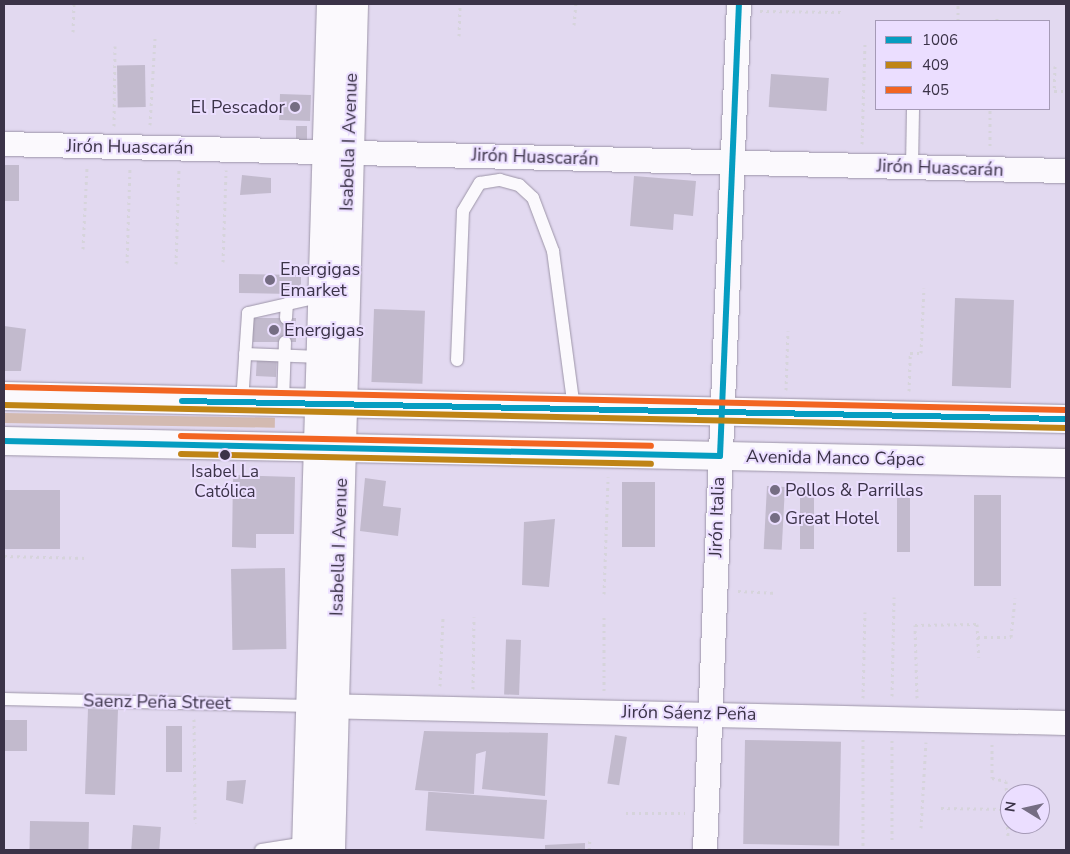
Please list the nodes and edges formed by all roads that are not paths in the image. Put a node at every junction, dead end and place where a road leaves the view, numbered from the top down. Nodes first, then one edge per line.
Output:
1 (330, 4) edge
2 (354, 4) edge
3 (738, 7) edge
4 (913, 110) edge
5 (4, 144) edge
6 (337, 152) junction
7 (732, 162) junction
8 (912, 167) junction
9 (1066, 171) edge
10 (322, 296) junction
11 (287, 304) junction
12 (286, 318) dead end
13 (285, 348) junction
14 (245, 354) junction
15 (320, 358) junction
16 (457, 360) dead end
17 (4, 396) edge
18 (242, 402) junction
19 (283, 402) junction
20 (331, 404) junction
21 (574, 408) junction
22 (721, 412) junction
23 (1066, 419) edge
24 (4, 441) edge
25 (331, 449) junction
26 (720, 456) junction
27 (1066, 463) edge
28 (4, 699) edge
29 (322, 706) junction
30 (709, 714) junction
31 (1066, 723) edge
32 (301, 848) edge
33 (261, 850) edge
34 (705, 850) edge

1 - 6 main road, Isabella I Avenue
2 - 6 main road, Isabella I Avenue
3 - 7 street, Jirón Italia
4 - 8 lane
5 - 6 street, Jirón Huascarán
6 - 7 street, Jirón Huascarán
6 - 10 main road, Isabella I Avenue
6 - 20 main road, Isabella I Avenue
7 - 8 street, Jirón Huascarán
7 - 22 street, Jirón Italia
8 - 9 street, Jirón Huascarán
10 - 11 lane
10 - 15 main road, Isabella I Avenue
11 - 12 lane
11 - 14 lane
13 - 14 lane
13 - 15 lane
13 - 19 lane
14 - 18 lane
15 - 20 main road, Isabella I Avenue
16 - 21 lane
17 - 18 main road
18 - 19 main road
19 - 20 main road
20 - 21 main road
20 - 25 main road, Isabella I Avenue
21 - 22 main road
22 - 23 main road
22 - 26 street, Jirón Italia
24 - 25 main road, Avenida Manco Cápac
25 - 26 main road, Avenida Manco Cápac
25 - 29 main road, Isabella I Avenue
26 - 27 main road, Avenida Manco Cápac
26 - 30 street, Jirón Italia
28 - 29 lane, Saenz Peña Street
29 - 30 street, Jirón Sáenz Peña
29 - 32 main road, Isabella I Avenue
30 - 31 street, Jirón Sáenz Peña
30 - 34 street, Jirón Italia
32 - 33 lane

